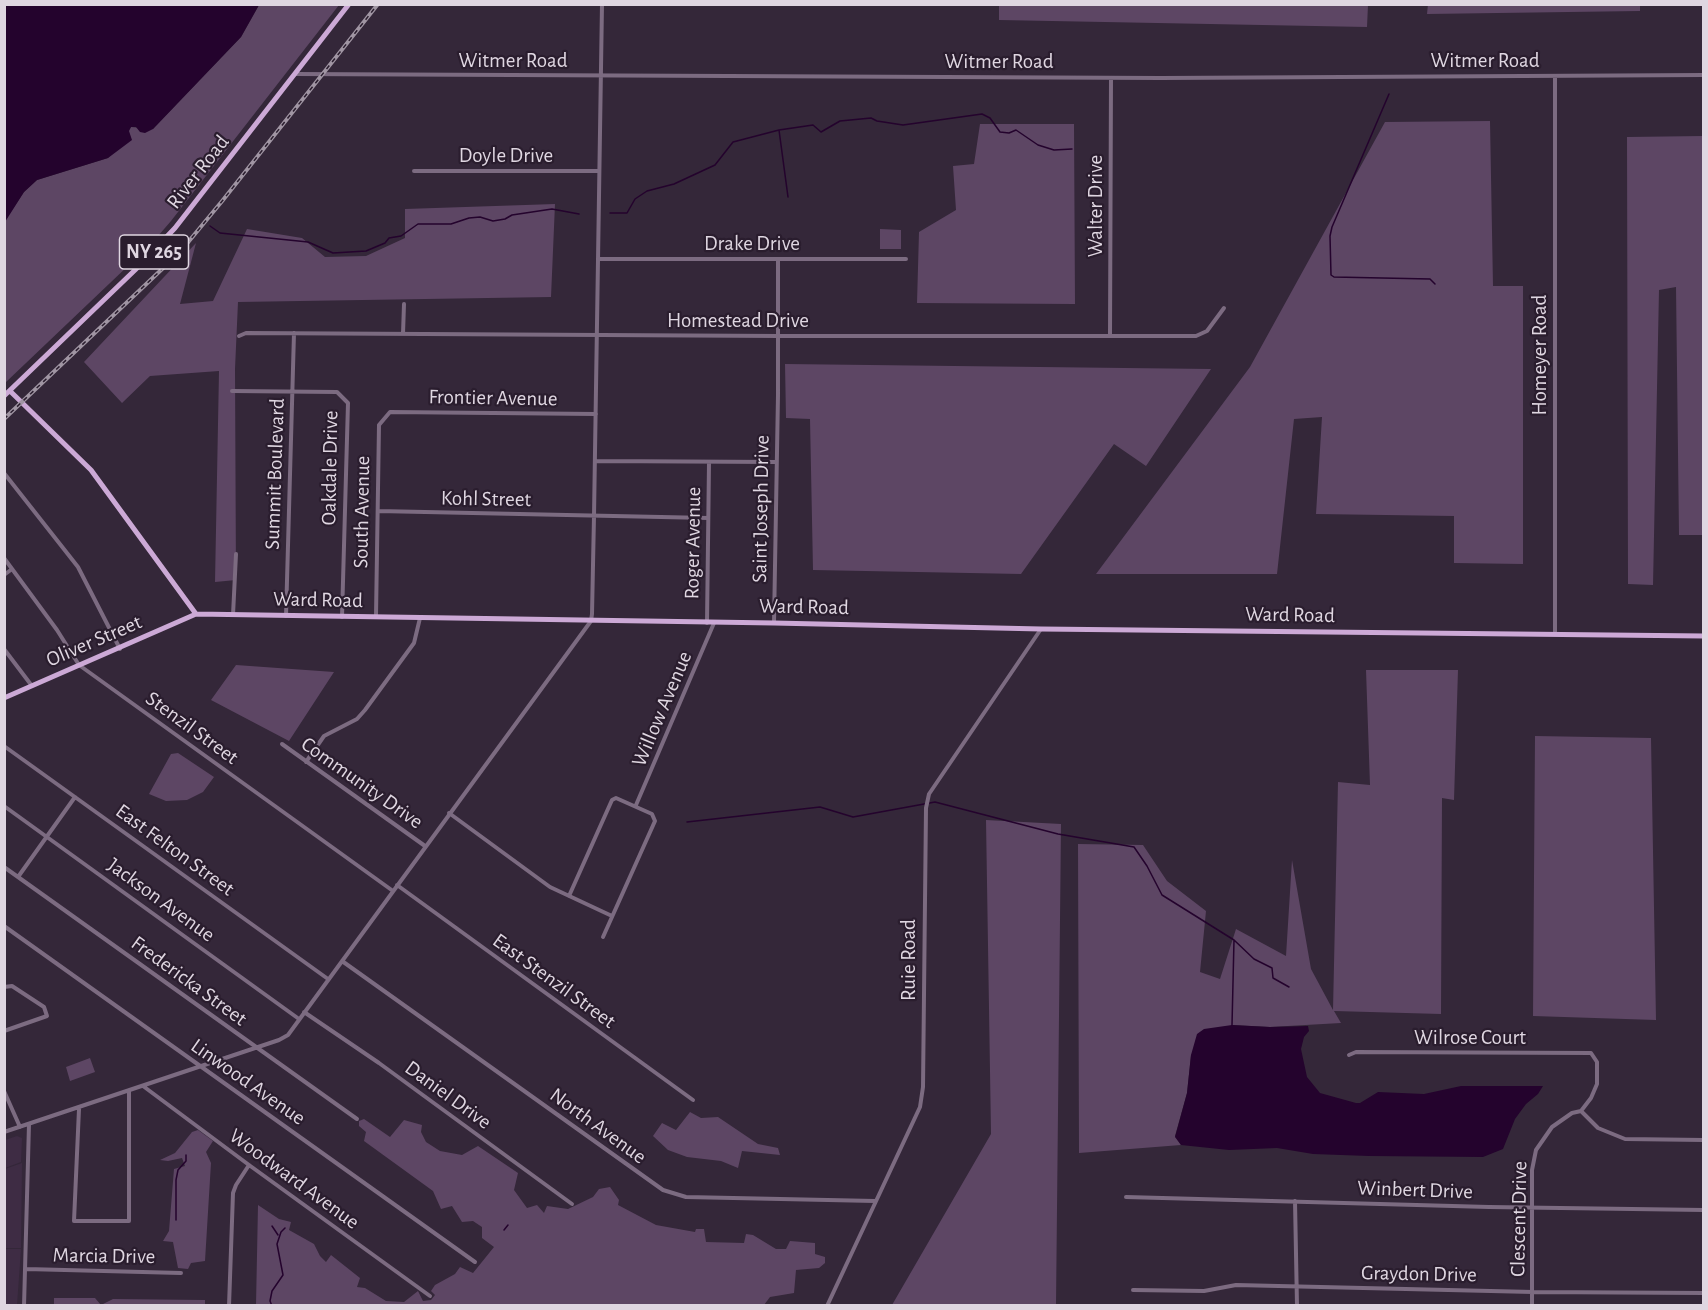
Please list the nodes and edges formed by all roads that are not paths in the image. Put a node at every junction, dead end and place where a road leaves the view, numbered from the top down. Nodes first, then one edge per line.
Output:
1 (349, 4) edge
2 (602, 4) edge
3 (295, 74) junction
4 (1704, 75) edge
5 (1555, 76) junction
6 (600, 77) junction
7 (1111, 78) junction
8 (414, 171) dead end
9 (599, 171) junction
10 (598, 259) junction
11 (778, 259) junction
12 (906, 259) dead end
13 (404, 304) dead end
14 (1224, 308) dead end
15 (294, 333) junction
16 (403, 334) junction
17 (597, 335) junction
18 (1110, 335) junction
19 (239, 336) dead end
20 (779, 336) junction
21 (10, 391) junction
22 (232, 391) dead end
23 (293, 391) junction
24 (4, 396) edge
25 (390, 412) joint
26 (596, 414) junction
27 (595, 461) junction
28 (776, 462) junction
29 (709, 463) junction
30 (4, 473) edge
31 (378, 512) junction
32 (594, 516) junction
33 (708, 518) junction
34 (236, 554) dead end
35 (4, 558) edge
36 (12, 569) junction
37 (4, 575) edge
38 (196, 614) junction
39 (233, 615) junction
40 (286, 616) junction
41 (342, 617) junction
42 (376, 617) junction
43 (420, 618) junction
44 (591, 621) junction
45 (707, 623) junction
46 (714, 623) junction
47 (774, 623) junction
48 (1041, 629) junction
49 (1555, 634) junction
50 (1704, 636) edge
51 (4, 649) edge
52 (120, 649) junction
53 (79, 665) junction
54 (32, 686) junction
55 (4, 698) edge
56 (282, 744) dead end
57 (4, 746) edge
58 (306, 762) junction
59 (75, 797) junction
60 (636, 805) junction
61 (4, 806) edge
62 (449, 813) junction
63 (46, 836) junction
64 (425, 846) junction
65 (4, 867) edge
66 (18, 877) junction
67 (397, 885) junction
68 (393, 891) junction
69 (569, 896) junction
70 (612, 916) junction
71 (4, 926) edge
72 (603, 937) dead end
73 (342, 961) junction
74 (328, 979) junction
75 (4, 987) edge
76 (304, 1012) junction
77 (299, 1019) junction
78 (4, 1031) edge
79 (255, 1047) junction
80 (1349, 1055) dead end
81 (200, 1066) junction
82 (142, 1085) junction
83 (129, 1090) junction
84 (4, 1091) edge
85 (693, 1100) dead end
86 (79, 1109) junction
87 (1581, 1111) junction
88 (357, 1119) dead end
89 (29, 1124) junction
90 (20, 1127) junction
91 (4, 1132) edge
92 (1704, 1140) edge
93 (249, 1165) junction
94 (1126, 1197) dead end
95 (1296, 1201) junction
96 (876, 1202) junction
97 (572, 1204) dead end
98 (1534, 1207) junction
99 (1704, 1210) edge
100 (475, 1262) dead end
101 (26, 1269) junction
102 (181, 1273) dead end
103 (1297, 1287) junction
104 (1133, 1290) dead end
105 (1533, 1292) junction
106 (1704, 1293) edge
107 (430, 1296) dead end
108 (24, 1305) edge
109 (230, 1305) edge
110 (827, 1305) edge
111 (1297, 1305) edge
112 (1532, 1305) edge

1 - 3 main road, River Road / NY 265
2 - 6 street
3 - 6 street, Witmer Road
3 - 21 main road, River Road / NY 265
4 - 5 street, Witmer Road
5 - 7 street, Witmer Road
5 - 49 street, Homeyer Road
6 - 7 street, Witmer Road
6 - 9 street
7 - 18 street, Walter Drive
8 - 9 street, Doyle Drive
9 - 10 street
10 - 11 street, Drake Drive
10 - 17 street
11 - 12 street, Drake Drive
11 - 20 street, Saint Joseph Drive
13 - 16 street
14 - 18 street, Homestead Drive
15 - 16 street, Homestead Drive
15 - 19 street, Homestead Drive
15 - 23 street, Summit Boulevard
16 - 17 street, Homestead Drive
17 - 20 street, Homestead Drive
17 - 26 street
18 - 20 street, Homestead Drive
20 - 28 street, Saint Joseph Drive
21 - 24 main road, River Road / NY 265
21 - 38 main road
22 - 23 street, Oakdale Drive
23 - 40 street, Summit Boulevard
23 - 41 street, Oakdale Drive
25 - 26 street, Frontier Avenue
25 - 31 street, South Avenue
26 - 27 street
27 - 29 street
27 - 32 street
28 - 29 street
28 - 47 street, Saint Joseph Drive
29 - 33 street, Roger Avenue
30 - 52 street
31 - 32 street, Kohl Street
31 - 42 street, South Avenue
32 - 33 street, Kohl Street
32 - 44 street
33 - 45 street, Roger Avenue
34 - 39 street
35 - 36 street, Stenzil Street
36 - 37 street
36 - 53 street, Stenzil Street
38 - 39 main road, Ward Road
38 - 52 main road, Oliver Street
39 - 40 main road, Ward Road
40 - 41 main road, Ward Road
41 - 42 main road, Ward Road
42 - 43 main road, Ward Road
43 - 44 main road, Ward Road
43 - 58 street
44 - 45 main road, Ward Road
44 - 62 street
45 - 46 main road, Ward Road
46 - 47 main road, Ward Road
46 - 60 street, Willow Avenue
47 - 48 main road, Ward Road
48 - 49 main road, Ward Road
48 - 96 street, Ruie Road
49 - 50 main road, Ward Road
51 - 54 street
52 - 53 main road, Oliver Street
53 - 54 main road, Oliver Street
53 - 68 street, Stenzil Street
54 - 55 main road, Oliver Street
56 - 58 street, Community Drive
57 - 59 street, East Felton Street
58 - 64 street, Community Drive
59 - 63 street
59 - 74 street, East Felton Street
60 - 69 street
60 - 70 street
61 - 63 street, Jackson Avenue
62 - 64 street
62 - 69 street
63 - 66 street
63 - 77 street, Jackson Avenue
64 - 67 street
65 - 66 street, Fredericka Street
66 - 79 street, Fredericka Street
67 - 68 street
67 - 85 street, East Stenzil Street
68 - 73 street
69 - 70 street
70 - 72 street
71 - 81 street, Linwood Avenue
73 - 74 street
73 - 96 street, North Avenue
74 - 76 street
75 - 78 street
76 - 77 street
76 - 97 street, Daniel Drive
77 - 79 street
79 - 81 street
79 - 88 street, Fredericka Street
80 - 87 street, Wilrose Court
81 - 82 street
81 - 100 street, Linwood Avenue
82 - 83 street
82 - 93 street, Woodward Avenue
83 - 86 street
83 - 86 street
84 - 90 street
86 - 89 street
87 - 92 street
87 - 98 street, Clescent Drive
89 - 90 street
89 - 101 street
90 - 91 street
93 - 107 street, Woodward Avenue
93 - 109 street
94 - 95 street, Winbert Drive
95 - 98 street, Winbert Drive
95 - 103 street
96 - 110 street, Ruie Road
98 - 99 street, Winbert Drive
98 - 105 street, Clescent Drive
101 - 102 street, Marcia Drive
101 - 108 street
103 - 104 street, Graydon Drive
103 - 105 street, Graydon Drive
103 - 111 street
105 - 106 street, Graydon Drive
105 - 112 street, Clescent Drive

